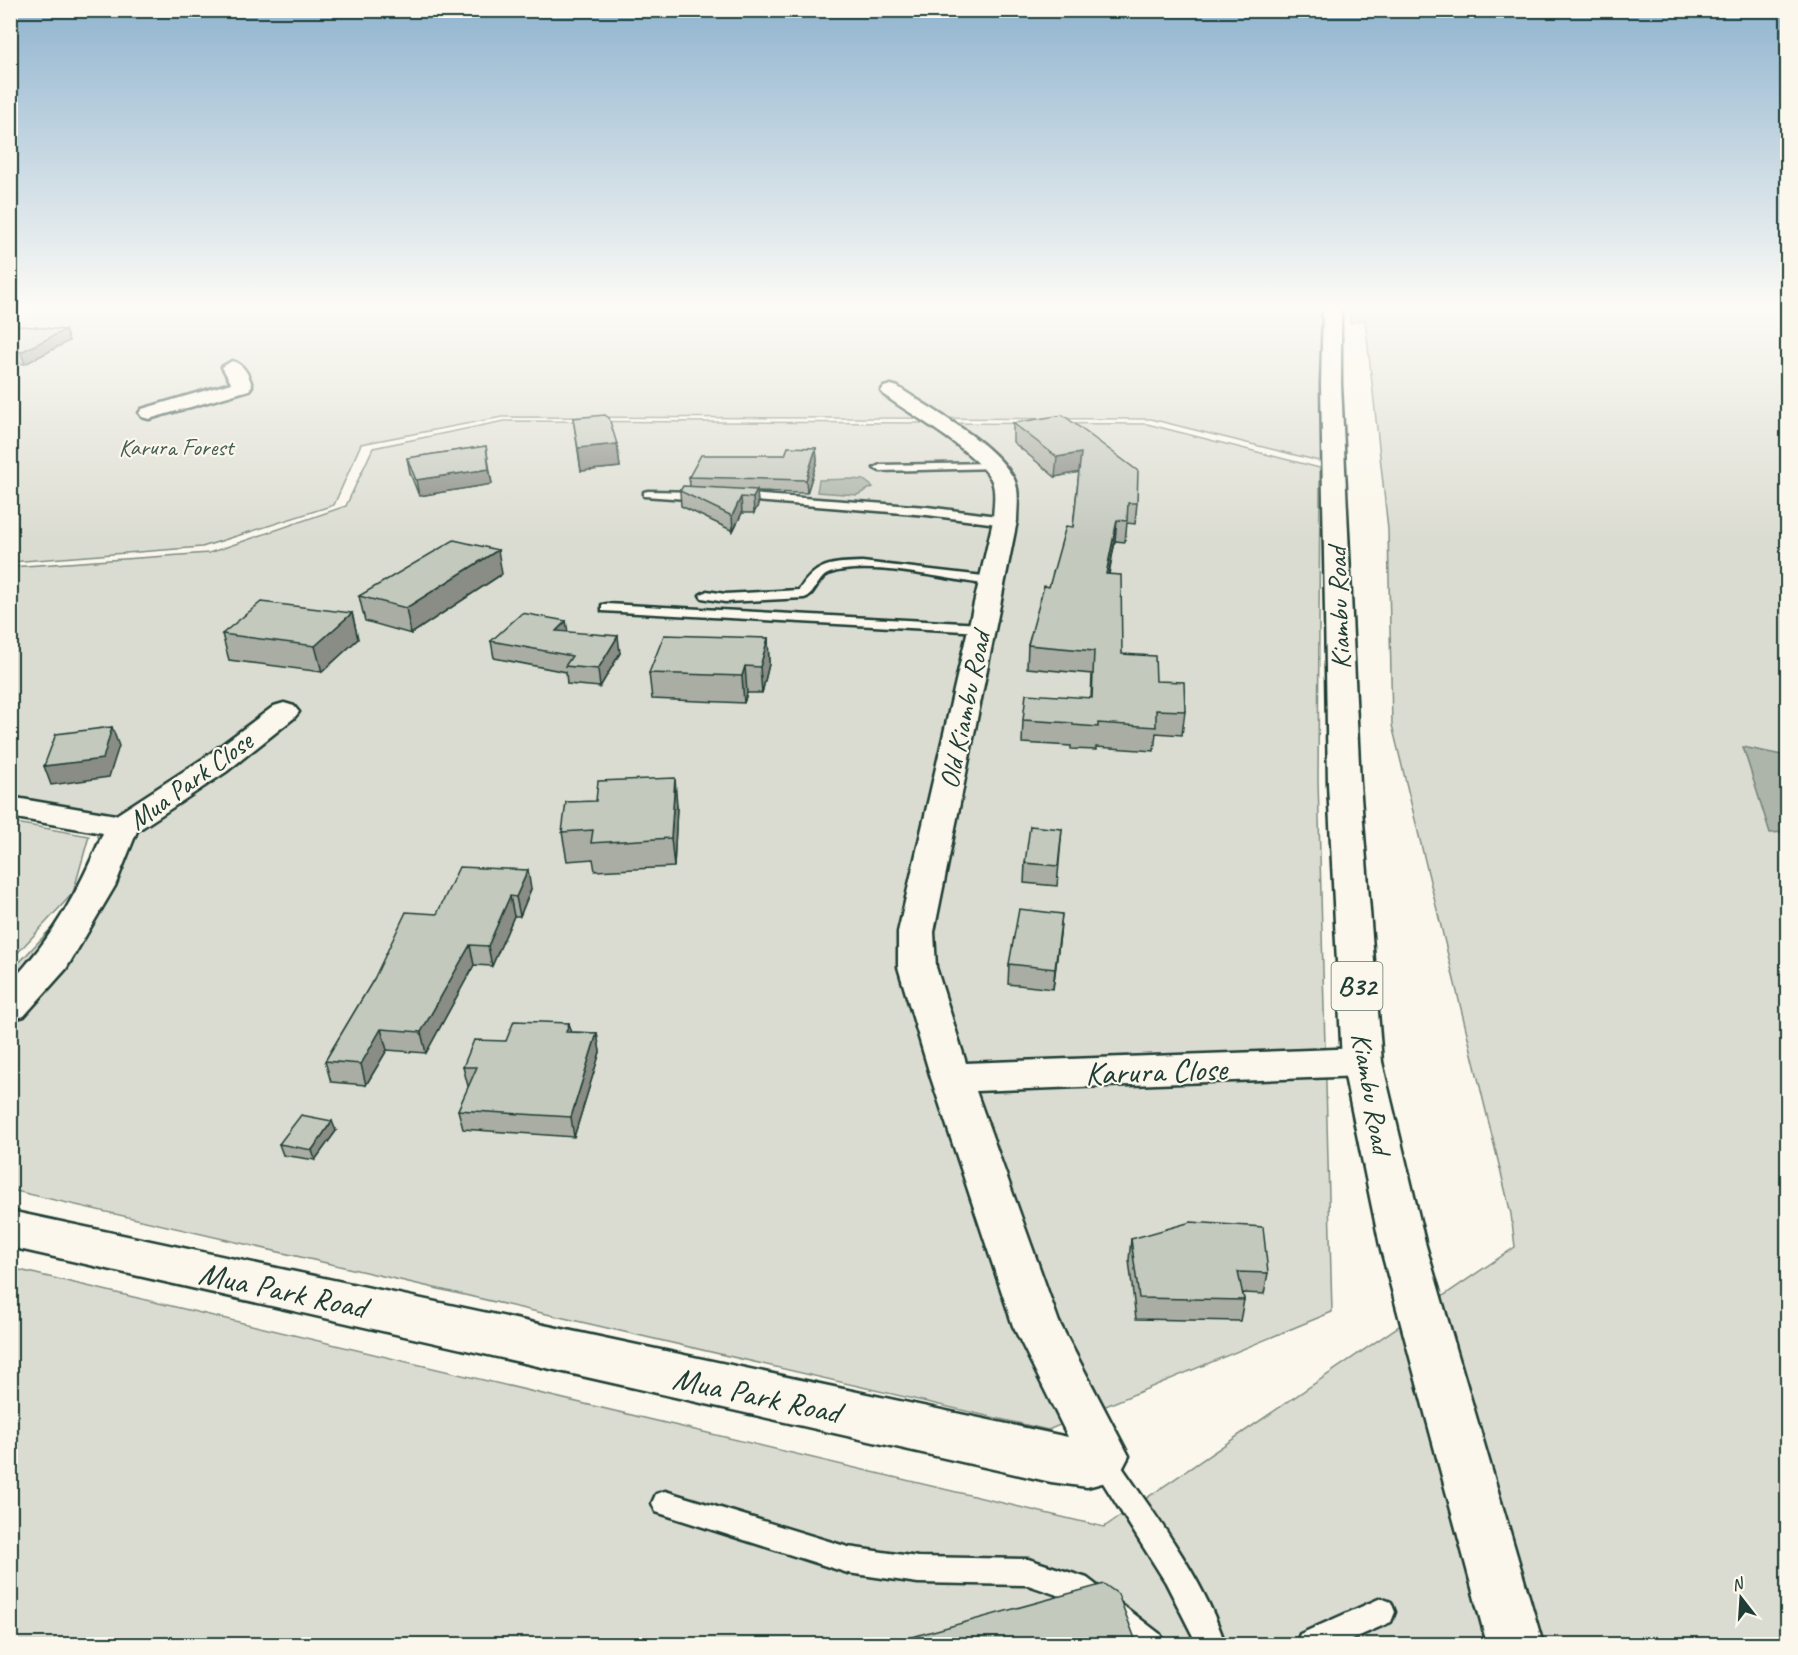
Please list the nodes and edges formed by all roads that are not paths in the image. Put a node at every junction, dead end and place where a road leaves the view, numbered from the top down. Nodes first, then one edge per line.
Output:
1 (242, 385) edge
2 (1331, 385) edge
3 (891, 391) dead end
4 (148, 413) dead end
5 (993, 466) junction
6 (880, 468) dead end
7 (648, 494) dead end
8 (1005, 521) junction
9 (992, 580) junction
10 (707, 594) dead end
11 (607, 608) dead end
12 (982, 628) junction
13 (285, 712) dead end
14 (10, 807) edge
15 (122, 826) junction
16 (10, 1007) edge
17 (1362, 1062) junction
18 (951, 1078) junction
19 (10, 1229) edge
20 (1102, 1458) junction
21 (665, 1503) dead end
22 (1381, 1612) dead end
23 (1150, 1644) edge
24 (1211, 1644) edge
25 (1310, 1644) edge
26 (1515, 1644) edge

1 - 4 main road
2 - 17 main road, Kiambu Road / B32
3 - 5 main road, Old Kiambu Road
5 - 6 lane
5 - 8 main road, Old Kiambu Road
7 - 8 lane
8 - 9 main road, Old Kiambu Road
9 - 10 lane
9 - 12 main road, Old Kiambu Road
11 - 12 lane
12 - 18 main road, Old Kiambu Road
13 - 15 main road, Mua Park Close
14 - 15 main road
15 - 16 main road, Mua Park Close
17 - 18 main road, Karura Close
17 - 26 main road, Kiambu Road / B32
18 - 20 main road
19 - 20 main road, Mua Park Road
20 - 24 lane
21 - 23 lane
22 - 25 lane

